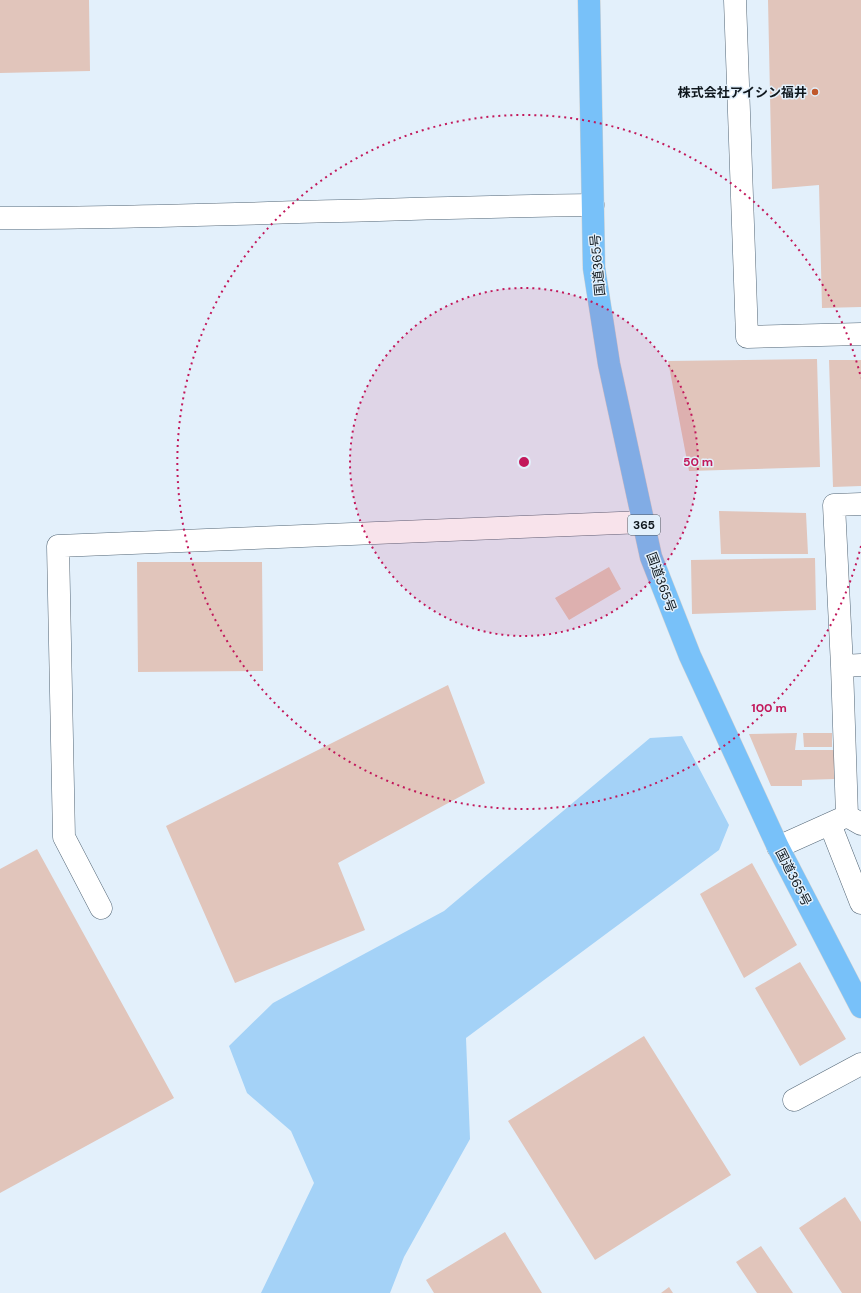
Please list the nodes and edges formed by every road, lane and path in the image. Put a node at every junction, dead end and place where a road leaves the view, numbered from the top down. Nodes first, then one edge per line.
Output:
1 (590, 0) edge
2 (736, 0) edge
3 (593, 205) junction
4 (0, 218) edge
5 (861, 334) edge
6 (861, 504) edge
7 (644, 522) junction
8 (852, 666) edge
9 (846, 821) edge
10 (778, 847) junction
11 (861, 903) edge
12 (101, 908) dead end
13 (861, 1007) edge
14 (861, 1064) edge
15 (794, 1100) dead end

1 - 3 highway, 国道365号 / 365
2 - 5 street
3 - 4 street
3 - 7 highway, 国道365号 / 365
6 - 8 street
7 - 10 highway, 国道365号 / 365
7 - 12 street
8 - 9 street
9 - 10 street
9 - 11 street
10 - 13 highway, 国道365号 / 365
14 - 15 street

